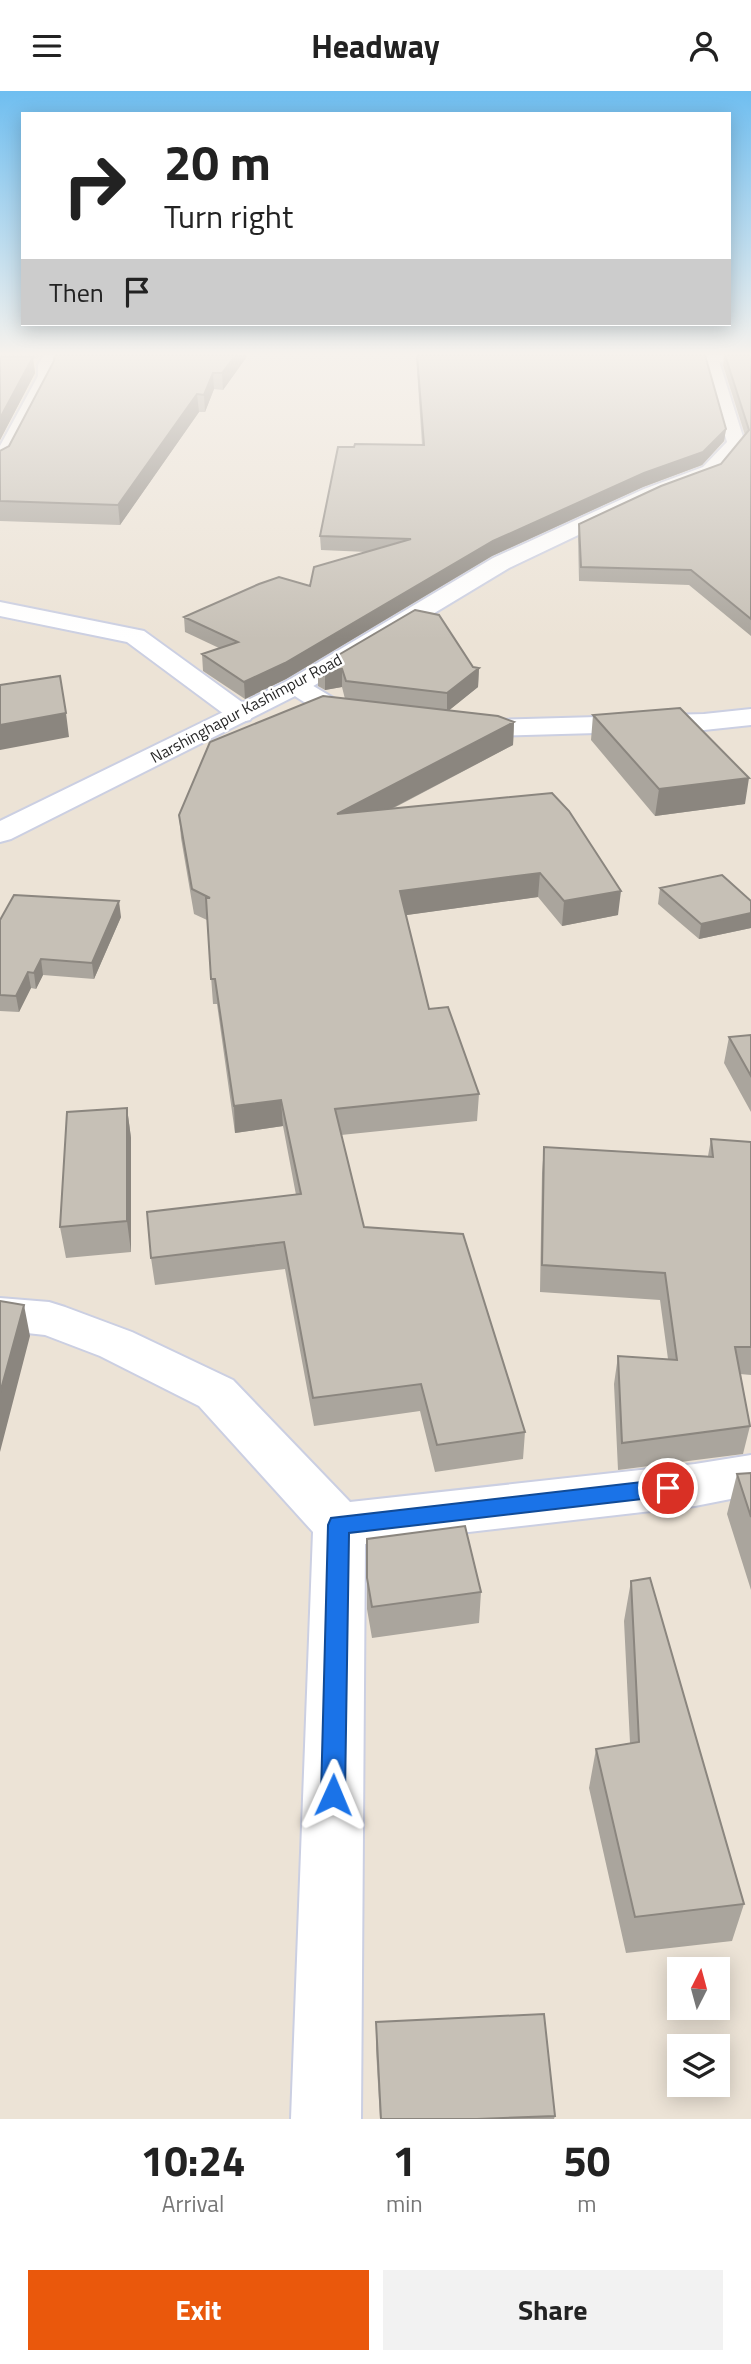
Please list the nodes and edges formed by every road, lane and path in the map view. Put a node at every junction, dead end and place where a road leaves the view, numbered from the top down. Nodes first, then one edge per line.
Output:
1 (730, 450) edge
2 (0, 609) edge
3 (296, 686) junction
4 (241, 713) junction
5 (387, 716) edge
6 (751, 717) edge
7 (440, 722) edge
8 (0, 833) edge
9 (0, 1314) edge
10 (751, 1475) edge
11 (339, 1525) junction
12 (326, 2119) edge

1 - 3 street, Narshinghapur Kashimpur Road
2 - 4 street
3 - 4 street, Narshinghapur Kashimpur Road
3 - 5 street
4 - 8 street, Narshinghapur Kashimpur Road
6 - 7 street
9 - 11 street
10 - 11 street
11 - 12 street

